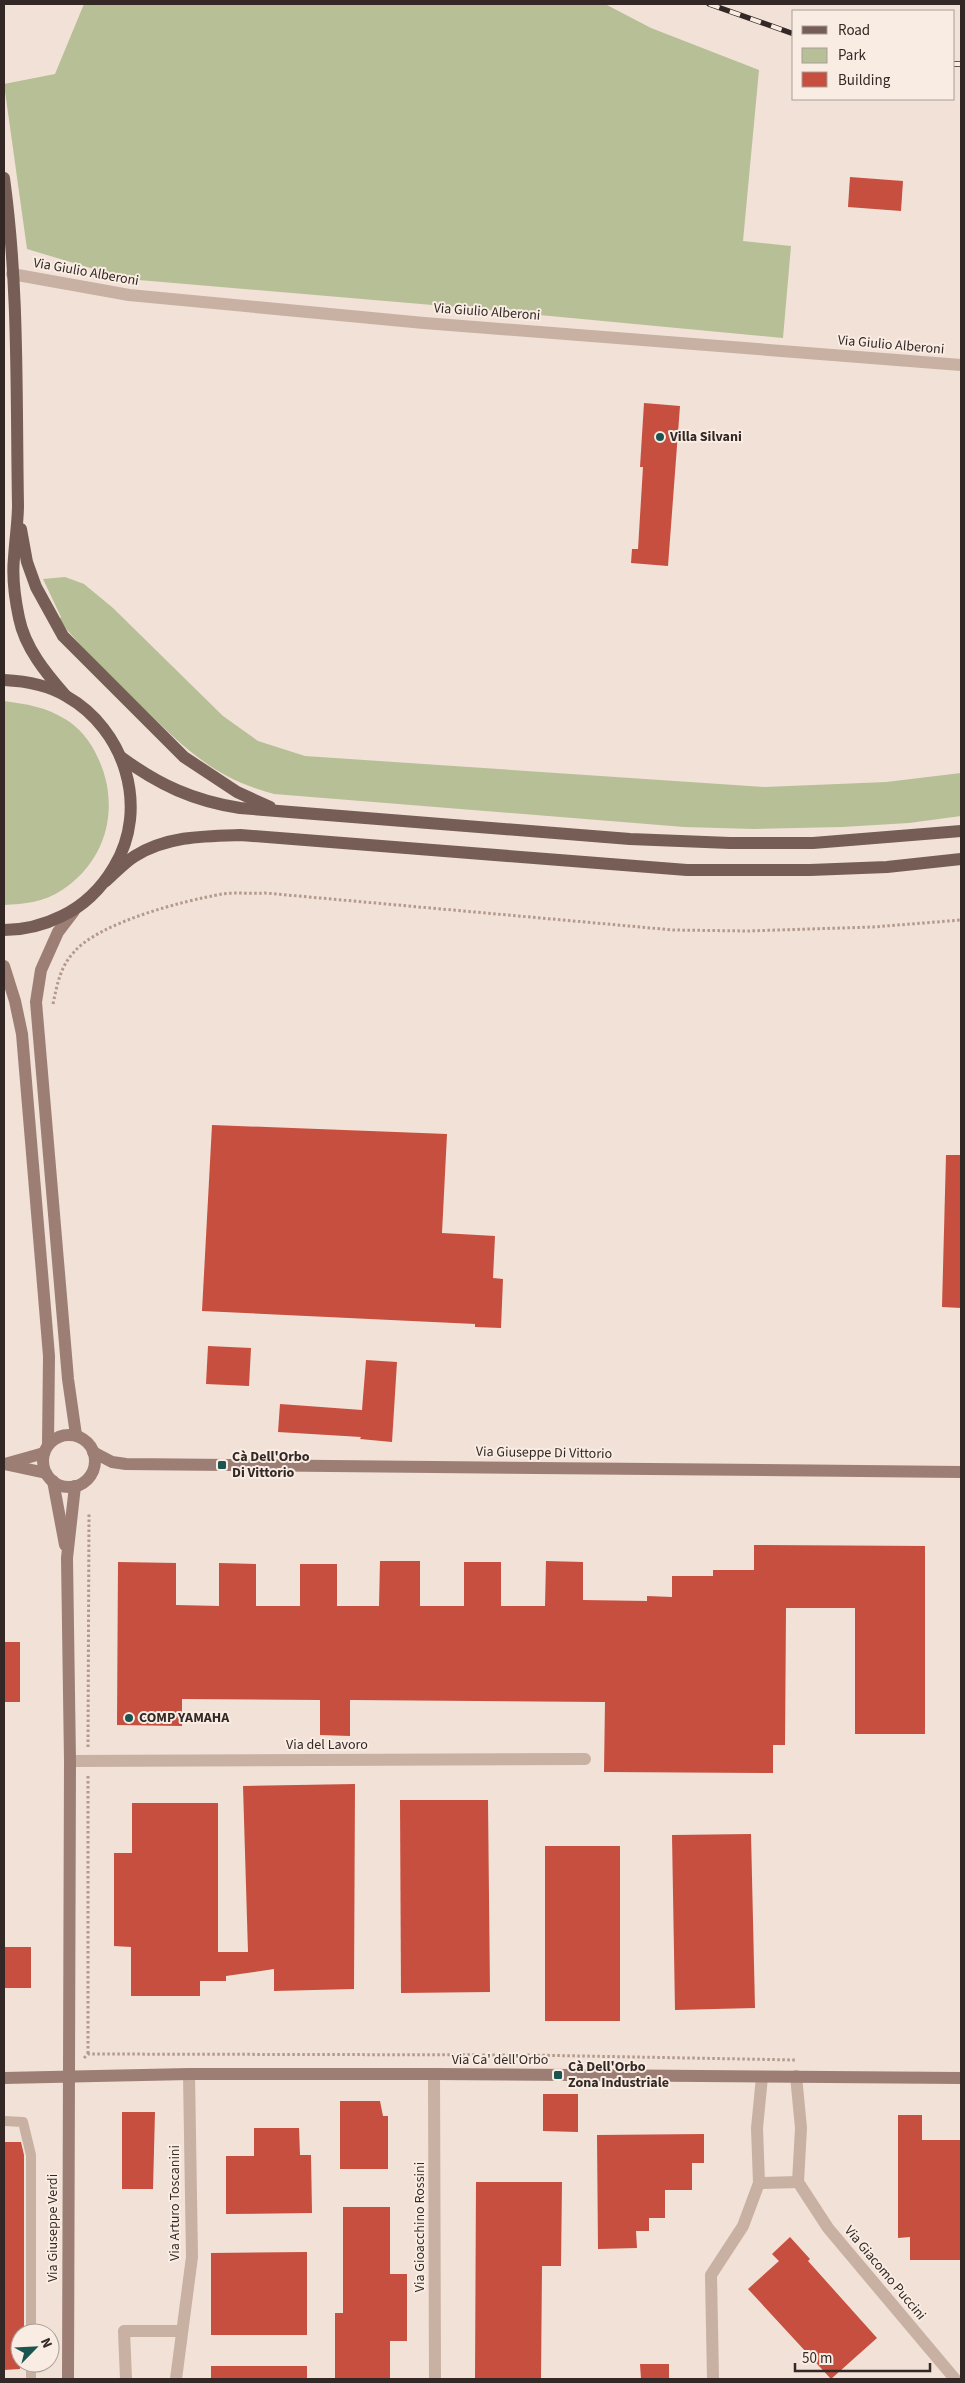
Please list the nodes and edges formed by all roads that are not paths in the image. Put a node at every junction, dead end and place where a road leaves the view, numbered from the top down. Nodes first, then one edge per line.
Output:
1 (4, 178) edge
2 (12, 274) junction
3 (961, 365) edge
4 (18, 514) junction
5 (4, 680) edge
6 (65, 695) junction
7 (121, 757) junction
8 (280, 811) junction
9 (961, 831) edge
10 (961, 859) edge
11 (106, 881) junction
12 (74, 910) junction
13 (4, 930) edge
14 (4, 966) edge
15 (76, 1435) junction
16 (46, 1448) junction
17 (93, 1452) junction
18 (4, 1464) edge
19 (126, 1464) junction
20 (961, 1472) edge
21 (91, 1475) junction
22 (49, 1477) junction
23 (76, 1486) junction
24 (67, 1558) junction
25 (585, 1758) dead end
26 (70, 1761) junction
27 (189, 2074) junction
28 (434, 2074) junction
29 (68, 2076) junction
30 (796, 2076) junction
31 (762, 2077) junction
32 (4, 2078) edge
33 (961, 2078) edge
34 (4, 2121) edge
35 (798, 2182) junction
36 (759, 2183) junction
37 (31, 2323) edge
38 (182, 2330) junction
39 (68, 2379) edge
40 (126, 2379) edge
41 (176, 2379) edge
42 (435, 2379) edge
43 (712, 2379) edge
44 (955, 2379) edge

1 - 2 main road
2 - 3 street, Via Giulio Alberoni
2 - 4 main road
4 - 6 main road
4 - 8 main road
5 - 6 main road
6 - 7 main road
7 - 8 main road
7 - 11 main road
8 - 9 main road
10 - 11 main road
11 - 12 main road
12 - 13 main road
12 - 15 street
14 - 16 street
15 - 16 street
15 - 17 street
16 - 18 street
16 - 22 street
17 - 19 street, Via Giuseppe Di Vittorio
17 - 21 street
18 - 22 street
19 - 20 street, Via Giuseppe Di Vittorio
19 - 21 street, Via Giuseppe Di Vittorio
21 - 23 street
22 - 23 street
22 - 24 street
23 - 24 street
24 - 26 street
25 - 26 street, Via del Lavoro
26 - 29 street
27 - 28 street, Via Ca' dell'Orbo
27 - 29 street, Via Ca' dell'Orbo
27 - 38 street, Via Arturo Toscanini
28 - 31 street, Via Ca' dell'Orbo
28 - 42 street, Via Gioacchino Rossini
29 - 32 street, Via Ca' dell'Orbo
29 - 39 street, Via Giuseppe Verdi
30 - 31 street, Via Ca' dell'Orbo
30 - 33 street, Via Ca' dell'Orbo
30 - 35 street
31 - 36 street
34 - 37 lane
35 - 36 street
35 - 44 street, Via Giacomo Puccini
36 - 43 street
38 - 40 street
38 - 41 street, Via Arturo Toscanini

